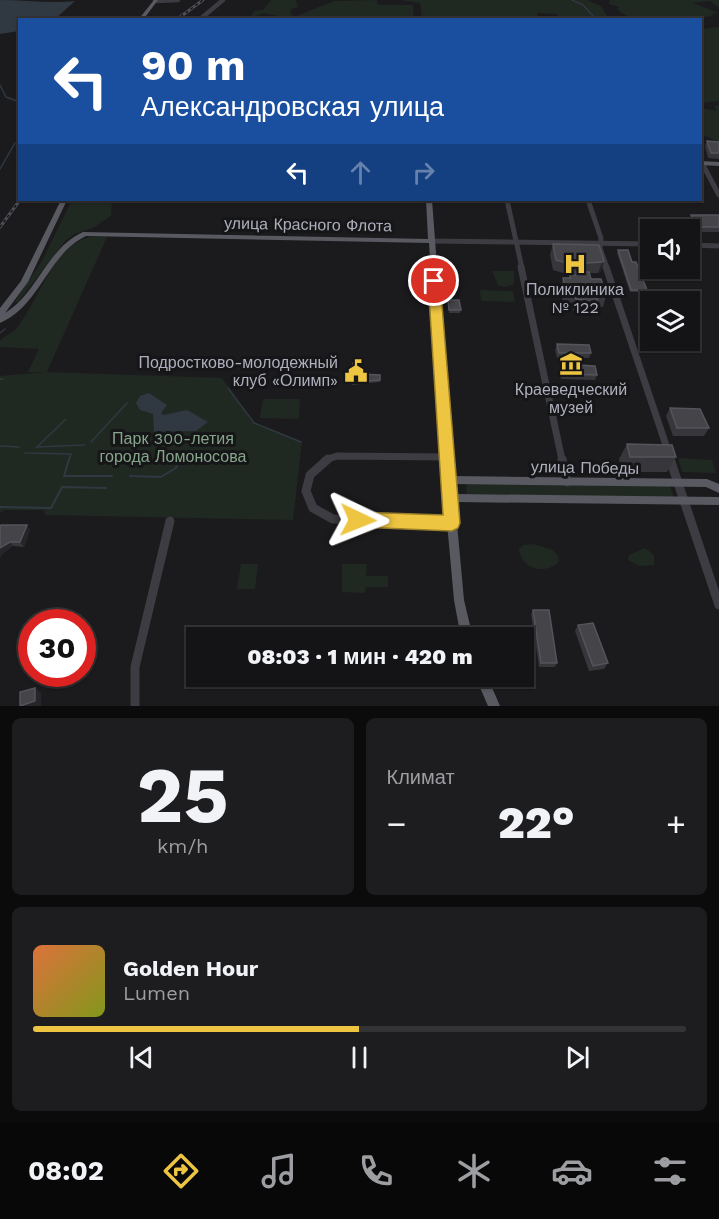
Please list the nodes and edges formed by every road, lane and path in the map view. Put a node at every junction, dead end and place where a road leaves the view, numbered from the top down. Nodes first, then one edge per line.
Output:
1 (178, 0) edge
2 (223, 0) edge
3 (155, 1) edge
4 (142, 18) edge
5 (201, 18) edge
6 (702, 162) edge
7 (719, 163) edge
8 (702, 164) edge
9 (719, 195) edge
10 (64, 201) edge
11 (429, 201) edge
12 (507, 201) edge
13 (588, 201) edge
14 (431, 241) junction
15 (518, 242) junction
16 (600, 243) junction
17 (640, 244) edge
18 (700, 245) edge
19 (719, 246) edge
20 (26, 276) junction
21 (30, 295) junction
22 (9, 302) junction
23 (0, 309) edge
24 (1, 318) edge
25 (447, 458) junction
26 (449, 480) junction
27 (567, 482) junction
28 (678, 483) junction
29 (707, 483) junction
30 (719, 489) edge
31 (450, 498) junction
32 (684, 502) junction
33 (716, 502) edge
34 (170, 521) dead end
35 (452, 523) junction
36 (719, 605) edge
37 (465, 627) edge
38 (486, 687) edge
39 (135, 706) edge
40 (494, 706) edge

1 - 3 street
2 - 5 street
3 - 4 main road
6 - 7 main road
8 - 9 street
10 - 20 main road
11 - 14 main road
12 - 15 street
13 - 16 street
14 - 15 street, улица Красного Флота
14 - 21 main road, улица Красного Флота
14 - 25 main road
15 - 16 street, улица Красного Флота
15 - 27 street
16 - 17 street, улица Красного Флота
16 - 28 street
18 - 19 street
20 - 22 main road
20 - 23 main road
21 - 22 main road
21 - 24 main road, улица Красного Флота
22 - 24 main road
25 - 26 main road
25 - 35 street
26 - 27 main road, улица Победы
26 - 31 main road
27 - 28 main road, улица Победы
28 - 29 main road, улица Победы
28 - 32 street
29 - 30 main road, улица Победы
29 - 33 main road
31 - 32 main road, улица Победы
31 - 35 main road
32 - 33 main road, улица Победы
32 - 36 street
34 - 39 street
35 - 37 main road
38 - 40 main road

